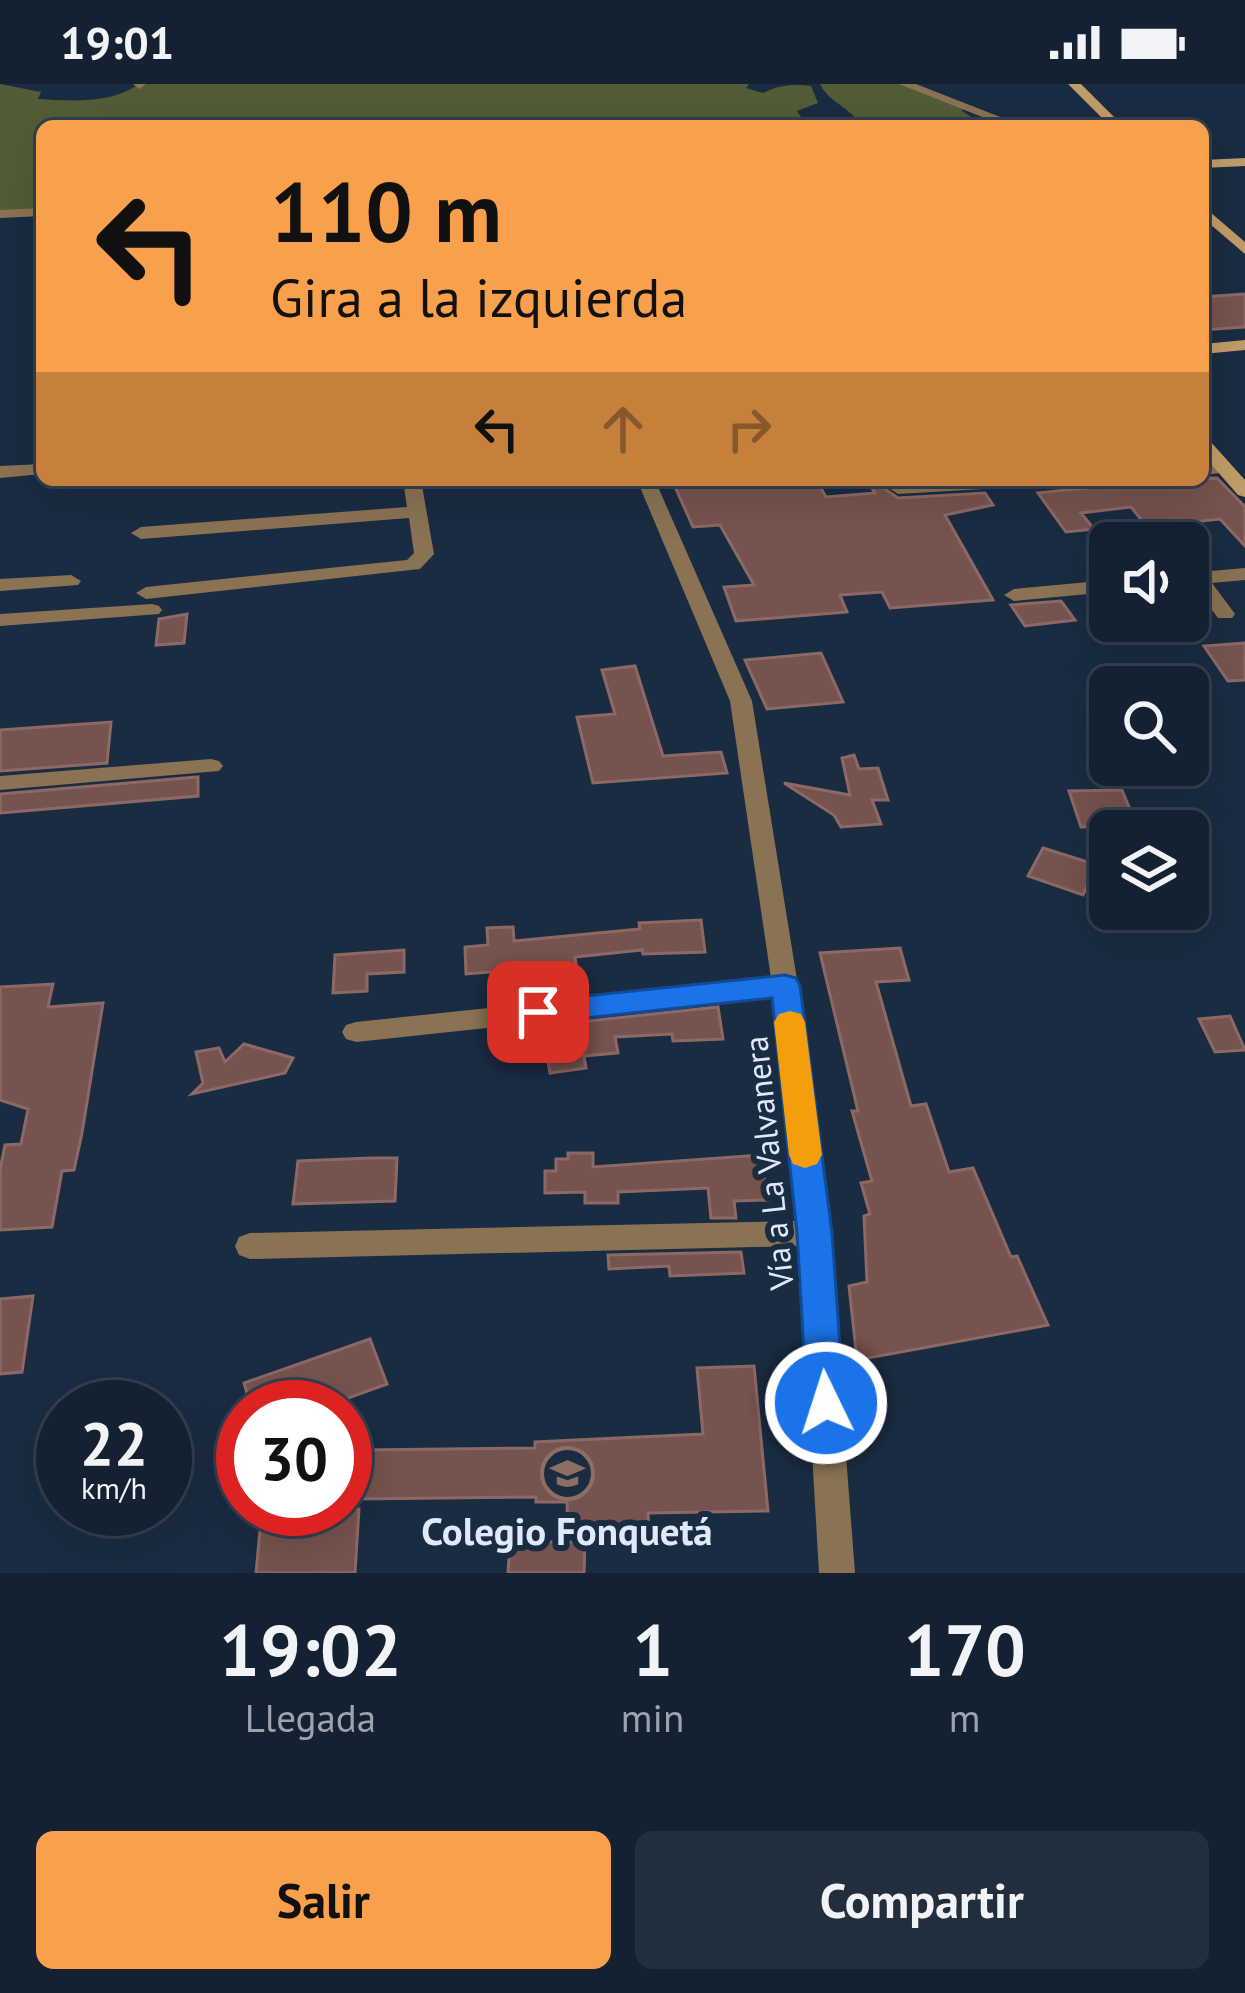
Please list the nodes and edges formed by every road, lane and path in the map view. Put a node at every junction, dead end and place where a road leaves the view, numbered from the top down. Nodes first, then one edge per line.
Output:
1 (905, 84) edge
2 (1074, 84) edge
3 (1001, 120) edge
4 (1111, 120) edge
5 (1245, 162) edge
6 (1209, 164) edge
7 (36, 212) edge
8 (0, 214) edge
9 (1209, 216) edge
10 (1245, 250) edge
11 (1245, 344) edge
12 (1209, 348) edge
13 (36, 469) edge
14 (1213, 469) edge
15 (0, 472) edge
16 (413, 486) edge
17 (649, 486) edge
18 (932, 486) edge
19 (898, 488) dead end
20 (1245, 491) edge
21 (416, 512) junction
22 (141, 533) dead end
23 (1245, 574) edge
24 (1209, 577) edge
25 (71, 581) dead end
26 (0, 585) edge
27 (1089, 588) edge
28 (1014, 595) dead end
29 (1209, 596) edge
30 (1225, 614) dead end
31 (0, 620) edge
32 (211, 766) dead end
33 (0, 783) edge
34 (785, 986) junction
35 (356, 1032) dead end
36 (814, 1233) junction
37 (250, 1246) dead end
38 (837, 1573) edge

1 - 3 street
2 - 4 street
5 - 6 street
7 - 8 street
9 - 10 street
11 - 12 street
13 - 15 street
14 - 20 street
16 - 21 street
17 - 34 street, Vía a La Valvanera
18 - 19 street
21 - 22 street
21 - 31 street
23 - 24 street
25 - 26 street
27 - 28 street
29 - 30 street
32 - 33 street
34 - 35 street
34 - 36 street, Vía a La Valvanera
36 - 37 street
36 - 38 street, Vía a La Valvanera

